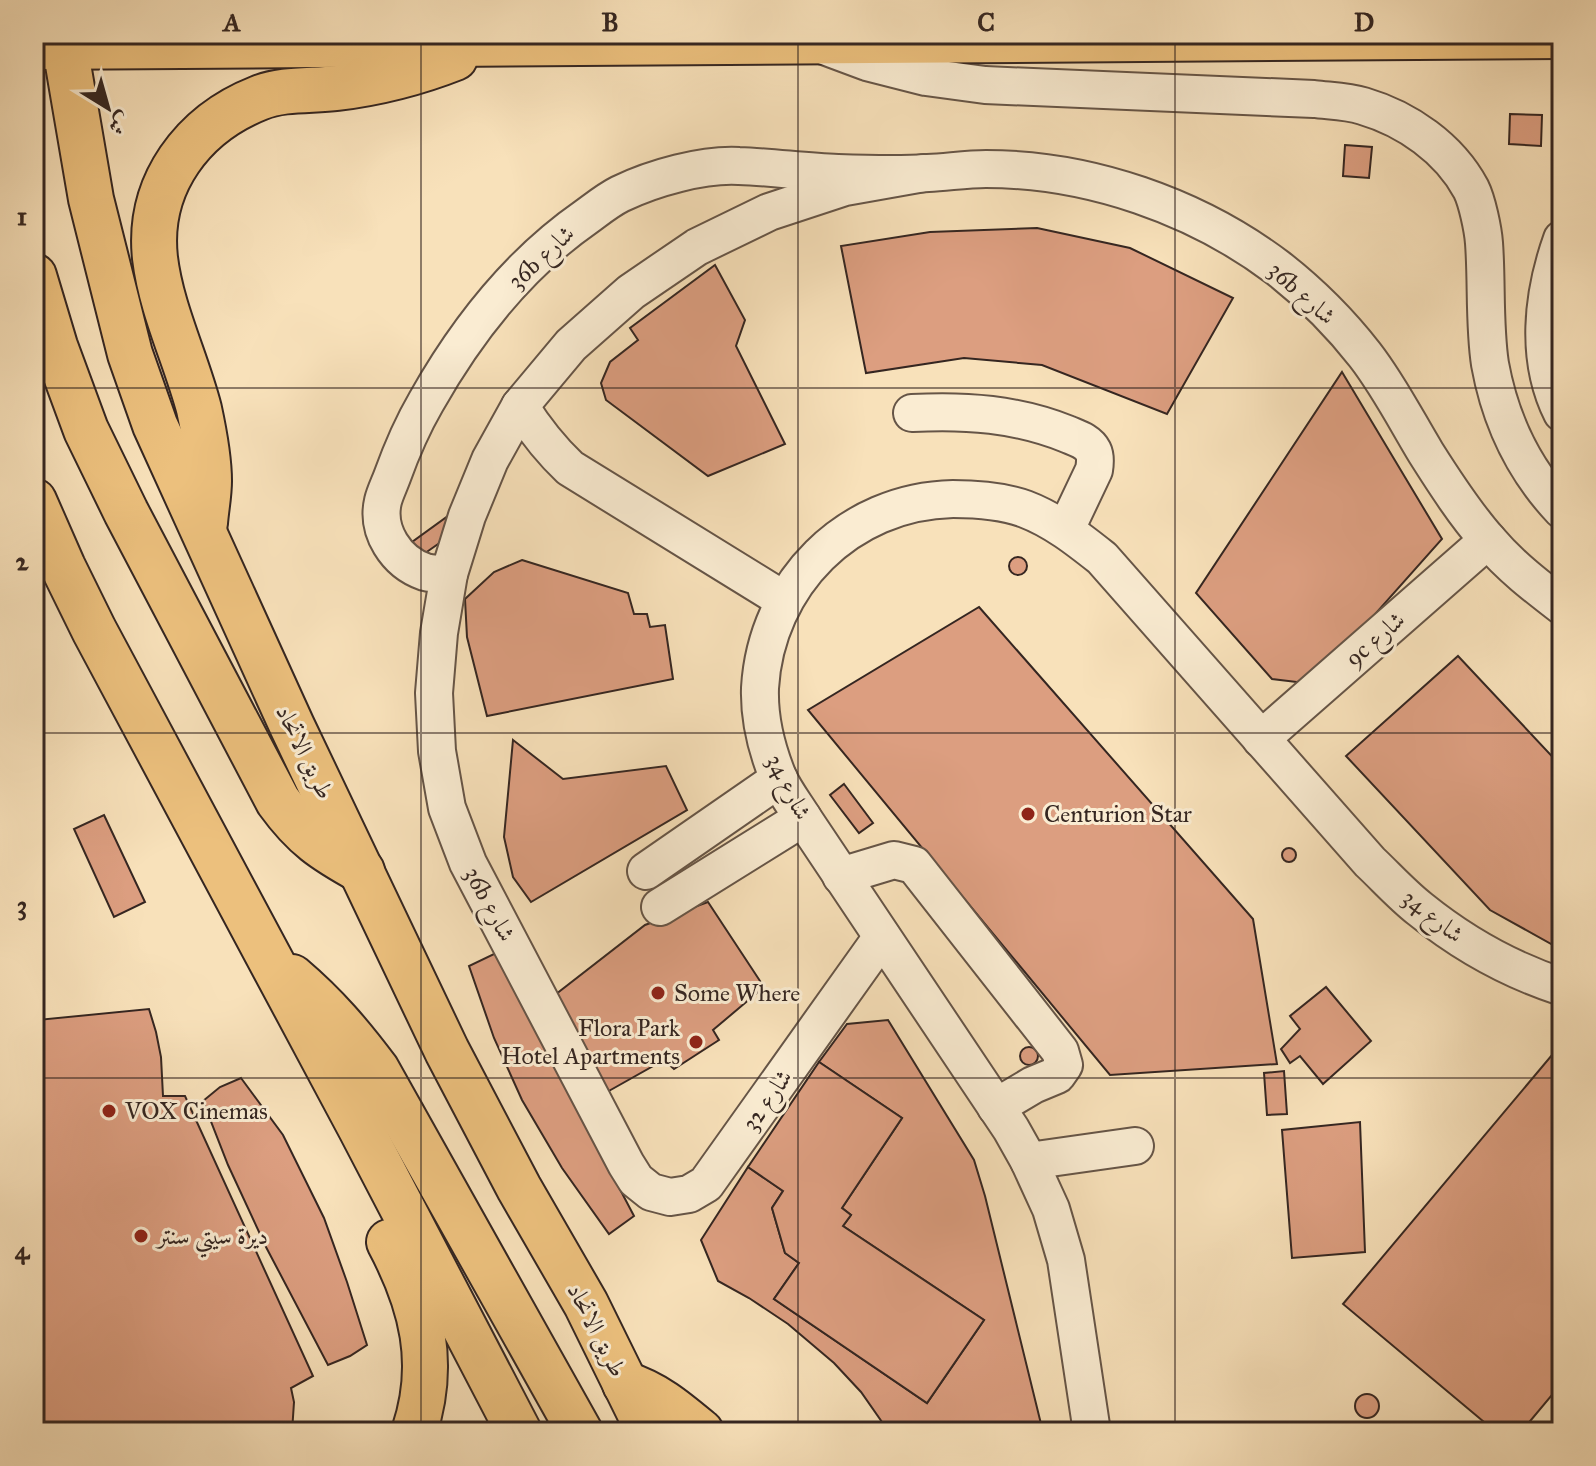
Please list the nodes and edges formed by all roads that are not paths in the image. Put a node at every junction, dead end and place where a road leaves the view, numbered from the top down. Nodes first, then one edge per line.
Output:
1 (1562, 36) edge
2 (54, 40) edge
3 (811, 42) junction
4 (484, 45) junction
5 (924, 173) junction
6 (1562, 239) edge
7 (34, 276) edge
8 (520, 406) junction
9 (912, 413) dead end
10 (1562, 413) edge
11 (34, 501) edge
12 (1562, 510) edge
13 (1066, 529) junction
14 (204, 534) junction
15 (1488, 540) junction
16 (449, 574) junction
17 (784, 600) junction
18 (1562, 606) edge
19 (1261, 739) junction
20 (779, 779) junction
21 (803, 818) junction
22 (362, 871) junction
23 (646, 871) dead end
24 (841, 876) junction
25 (660, 907) dead end
26 (882, 937) junction
27 (269, 958) junction
28 (1562, 987) edge
29 (996, 1107) junction
30 (361, 1129) junction
31 (1135, 1146) dead end
32 (1029, 1161) junction
33 (626, 1164) joint
34 (625, 1384) junction
35 (414, 1432) edge
36 (519, 1432) edge
37 (580, 1432) edge
38 (649, 1432) edge
39 (701, 1432) edge
40 (1092, 1432) edge

1 - 3 main road
2 - 4 main road
2 - 14 main road, طريق الاتحاد
3 - 4 main road
3 - 12 street
4 - 14 main road
5 - 8 street, 36b شارع
5 - 15 street, 36b شارع
5 - 16 street, 36b شارع
6 - 10 street
7 - 22 main road
8 - 16 street, 36b شارع
8 - 17 street
9 - 13 street
11 - 27 main road
13 - 17 street, شارع 34
13 - 19 street, شارع 34
14 - 22 main road, طريق الاتحاد
15 - 18 street, 36b شارع
15 - 19 street, 9c شارع
16 - 33 street, 36b شارع
17 - 20 street, شارع 34
19 - 28 street, شارع 34
20 - 21 street, شارع 34
20 - 23 street
21 - 24 street, شارع 34
21 - 25 street
22 - 34 main road, طريق الاتحاد
24 - 26 street, شارع 34
24 - 29 street
26 - 29 street, شارع 34
26 - 33 street, شارع 32
27 - 30 main road
27 - 37 main road
29 - 32 street, شارع 34
30 - 35 main road
30 - 36 main road
31 - 32 street
32 - 40 street, شارع 34
34 - 38 main road, طريق الاتحاد
34 - 39 main road

